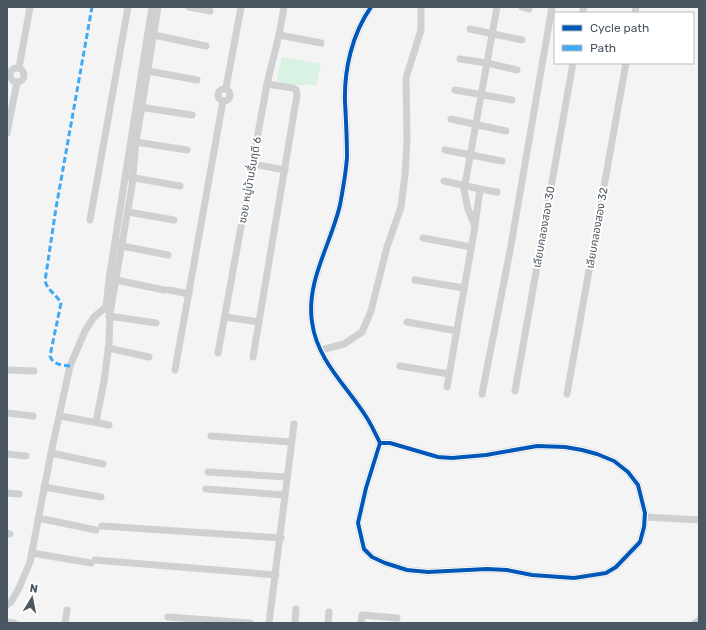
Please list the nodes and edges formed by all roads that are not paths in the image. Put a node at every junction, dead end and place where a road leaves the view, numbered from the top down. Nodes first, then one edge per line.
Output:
1 (30, 7) edge
2 (128, 7) edge
3 (152, 7) edge
4 (158, 7) edge
5 (189, 7) edge
6 (242, 7) edge
7 (284, 7) edge
8 (371, 7) edge
9 (420, 7) edge
10 (497, 7) edge
11 (522, 7) edge
12 (552, 7) edge
13 (530, 9) dead end
14 (210, 11) dead end
15 (470, 29) dead end
16 (492, 33) junction
17 (150, 34) junction
18 (279, 35) junction
19 (522, 40) dead end
20 (321, 43) dead end
21 (206, 46) dead end
22 (460, 59) dead end
23 (487, 63) junction
24 (573, 64) edge
25 (626, 64) edge
26 (517, 70) dead end
27 (148, 71) junction
28 (197, 80) dead end
29 (267, 84) junction
30 (455, 90) dead end
31 (481, 94) junction
32 (512, 100) dead end
33 (139, 107) junction
34 (192, 115) dead end
35 (451, 119) dead end
36 (476, 125) junction
37 (506, 131) dead end
38 (7, 134) edge
39 (136, 142) junction
40 (187, 150) dead end
41 (445, 150) dead end
42 (470, 155) junction
43 (502, 161) dead end
44 (253, 164) junction
45 (285, 170) junction
46 (129, 177) junction
47 (444, 181) dead end
48 (180, 186) dead end
49 (464, 186) junction
50 (480, 189) junction
51 (497, 192) dead end
52 (128, 212) junction
53 (90, 220) dead end
54 (174, 220) dead end
55 (475, 226) junction
56 (423, 238) dead end
57 (118, 246) junction
58 (472, 247) junction
59 (168, 255) dead end
60 (116, 280) junction
61 (415, 280) dead end
62 (464, 288) junction
63 (189, 294) junction
64 (109, 311) junction
65 (225, 317) junction
66 (259, 322) junction
67 (407, 322) dead end
68 (156, 323) dead end
69 (457, 330) junction
70 (108, 348) junction
71 (321, 350) junction
72 (218, 353) dead end
73 (149, 357) dead end
74 (253, 357) dead end
75 (400, 366) dead end
76 (7, 370) edge
77 (175, 370) dead end
78 (34, 371) dead end
79 (449, 374) junction
80 (447, 387) dead end
81 (515, 391) dead end
82 (482, 394) dead end
83 (567, 394) dead end
84 (7, 413) edge
85 (33, 416) dead end
86 (60, 416) junction
87 (96, 422) junction
88 (294, 424) dead end
89 (109, 425) dead end
90 (211, 436) dead end
91 (290, 442) junction
92 (380, 443) junction
93 (7, 454) edge
94 (51, 454) junction
95 (26, 456) dead end
96 (104, 464) dead end
97 (208, 472) dead end
98 (287, 477) junction
99 (44, 487) junction
100 (206, 489) dead end
101 (7, 493) edge
102 (19, 494) dead end
103 (285, 496) junction
104 (101, 497) dead end
105 (645, 517) junction
106 (38, 518) junction
107 (699, 520) edge
108 (281, 538) junction
109 (32, 553) junction
110 (276, 575) junction
111 (7, 605) edge
112 (296, 609) dead end
113 (67, 610) dead end
114 (329, 612) dead end
115 (168, 617) dead end
116 (397, 618) dead end
117 (699, 620) edge
118 (211, 621) edge
119 (7, 622) edge
120 (14, 623) edge
121 (65, 623) edge
122 (250, 623) edge
123 (269, 623) edge
124 (295, 623) edge
125 (328, 623) edge
126 (361, 623) edge
127 (695, 623) edge

1 - 38 street
2 - 53 street
3 - 17 street
4 - 17 street
5 - 14 street
6 - 63 street
7 - 18 street, ซอย หมู่บ้านรื่นฤดี 6
8 - 71 street
9 - 71 street
10 - 16 street
11 - 13 street
12 - 82 street
15 - 16 street
16 - 19 street
16 - 23 street
17 - 21 street
17 - 27 street
17 - 33 street
18 - 20 street
18 - 29 street, ซอย หมู่บ้านรื่นฤดี 6
22 - 23 street
23 - 26 street
23 - 31 street
24 - 81 street, เลียบคลองสอง 30
25 - 83 street, เลียบคลองสอง 32
27 - 28 street
27 - 33 street
29 - 44 street, ซอย หมู่บ้านรื่นฤดี 6
29 - 45 street
30 - 31 street
31 - 32 street
31 - 36 street
33 - 34 street
33 - 39 street
33 - 46 street
35 - 36 street
36 - 37 street
36 - 42 street
39 - 40 street
39 - 46 street
41 - 42 street
42 - 43 street
42 - 49 street
44 - 45 street
44 - 65 street, ซอย หมู่บ้านรื่นฤดี 6
45 - 66 street
46 - 48 street
46 - 52 street
46 - 57 street
47 - 49 street
49 - 50 street
49 - 55 street
50 - 51 street
50 - 55 street
52 - 54 street
52 - 57 street
55 - 58 street
56 - 58 street
57 - 59 street
57 - 60 street
57 - 64 street
58 - 62 street
60 - 63 street
60 - 64 street
61 - 62 street
62 - 69 street
63 - 77 street
64 - 68 street
64 - 70 street
64 - 86 street
65 - 66 street
65 - 72 street, ซอย หมู่บ้านรื่นฤดี 6
66 - 74 street
67 - 69 street
69 - 79 street
70 - 73 street
70 - 87 street
71 - 92 street
75 - 79 street
76 - 78 street
79 - 80 street
84 - 85 street
86 - 87 street
86 - 94 street
87 - 89 street
88 - 91 street
90 - 91 street
91 - 98 street
92 - 105 street
92 - 105 street
93 - 95 street
94 - 96 street
94 - 99 street
97 - 98 street
98 - 103 street
99 - 104 street
99 - 106 street
100 - 103 street
101 - 102 street
103 - 108 street
105 - 107 street
106 - 108 street
106 - 109 street
108 - 110 street
109 - 110 street
109 - 111 street
110 - 123 street
112 - 124 street
113 - 121 street
114 - 125 street
115 - 118 street
116 - 126 street
117 - 127 street
118 - 122 street
119 - 120 street

